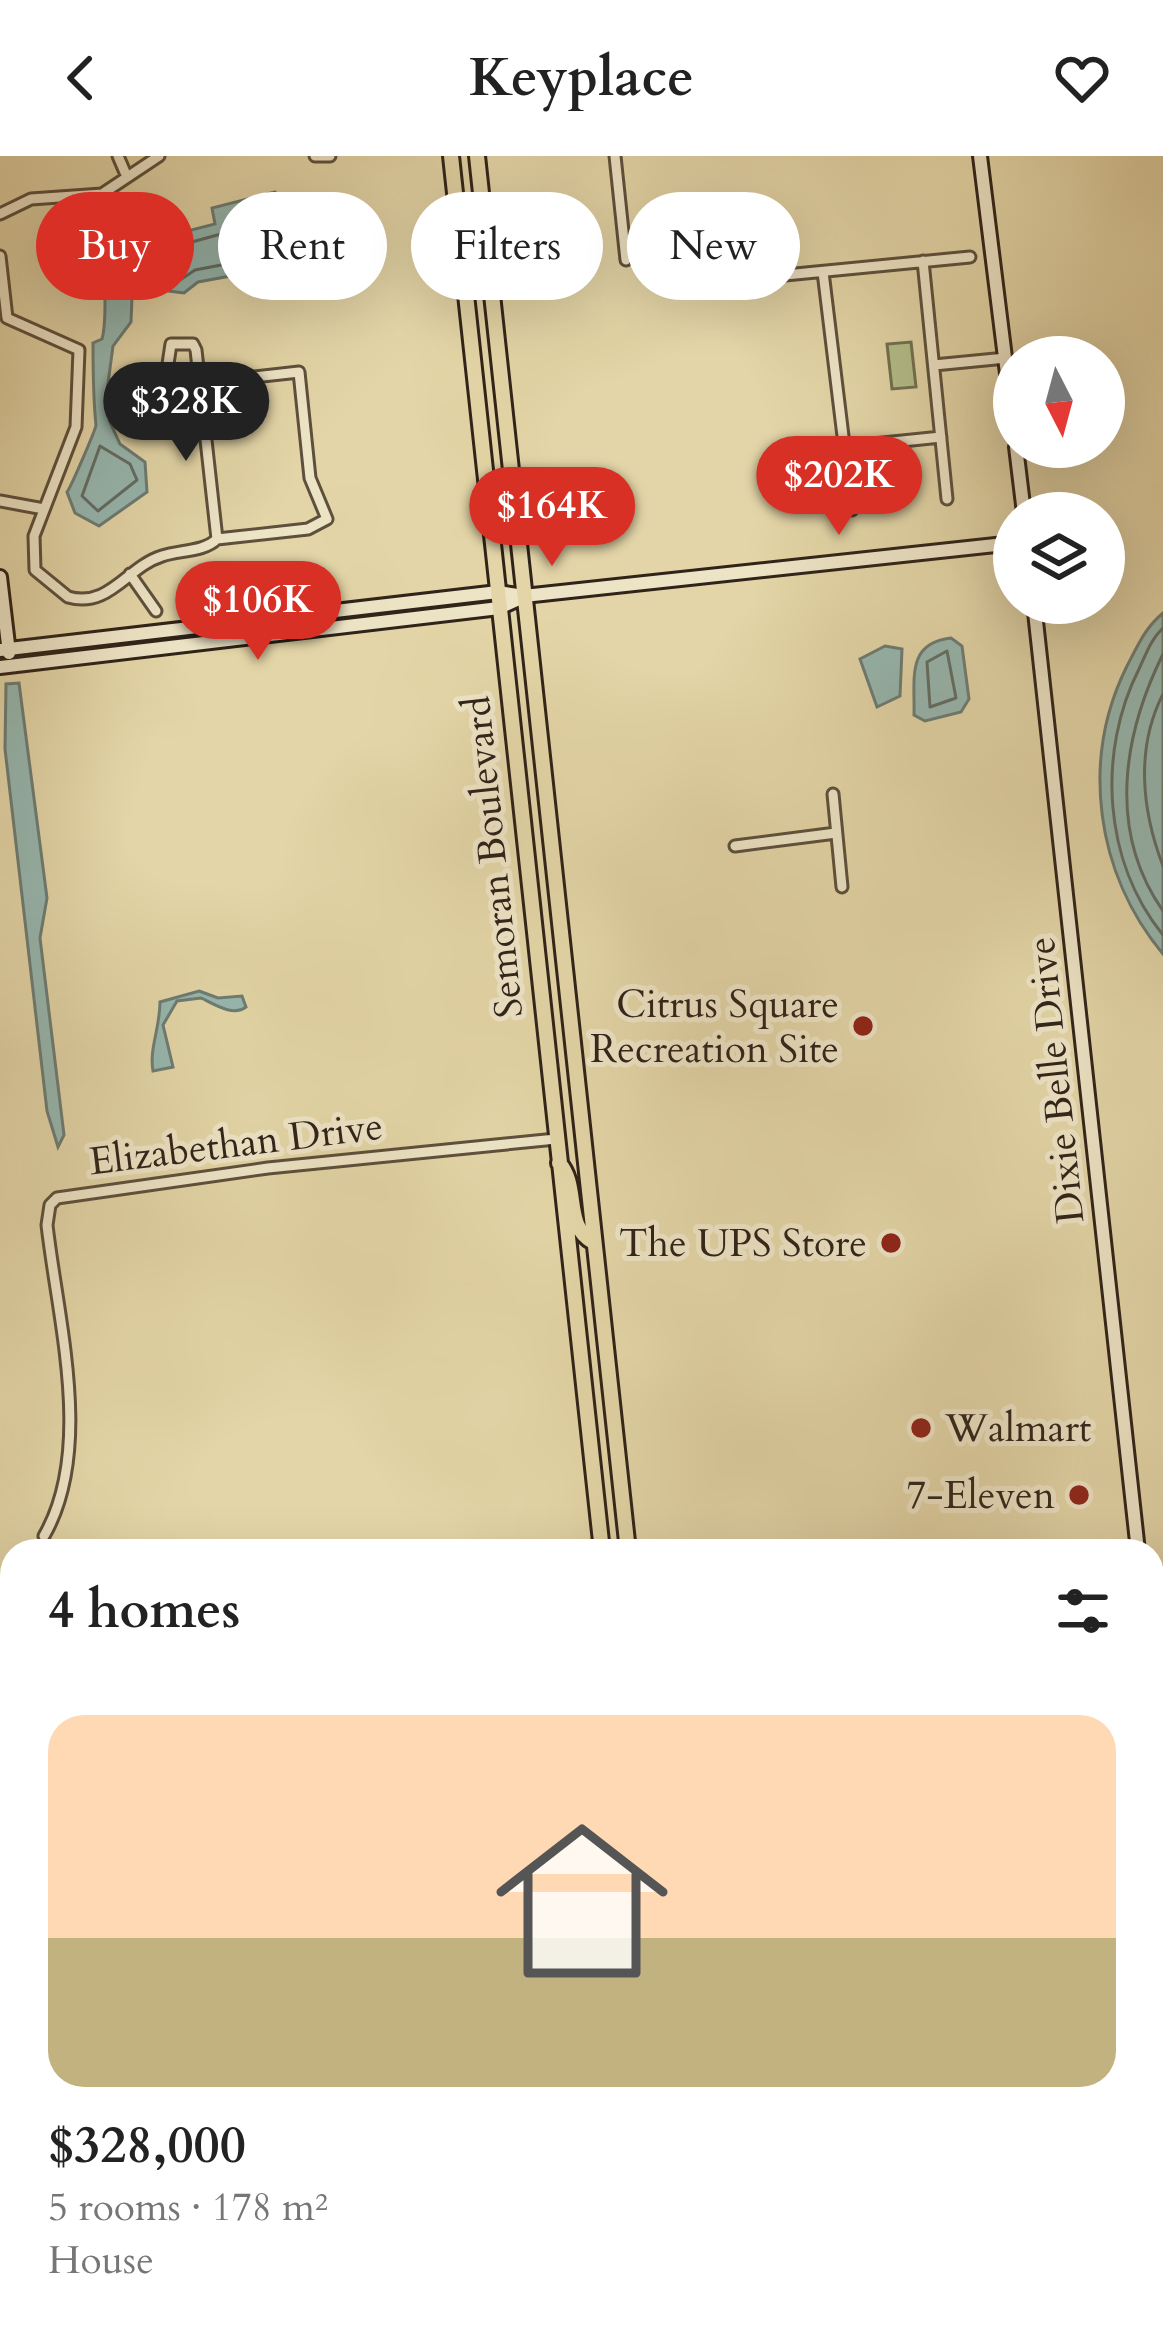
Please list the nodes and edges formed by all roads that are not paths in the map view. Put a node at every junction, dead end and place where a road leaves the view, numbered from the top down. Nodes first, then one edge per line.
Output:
1 (118, 156) edge
2 (160, 156) edge
3 (316, 156) edge
4 (330, 156) edge
5 (451, 156) edge
6 (477, 156) edge
7 (615, 156) edge
8 (980, 156) edge
9 (127, 177) junction
10 (0, 214) edge
11 (0, 256) edge
12 (970, 257) dead end
13 (626, 260) dead end
14 (923, 261) junction
15 (824, 272) junction
16 (800, 274) edge
17 (1003, 336) edge
18 (993, 359) edge
19 (934, 364) junction
20 (200, 383) junction
21 (204, 424) junction
22 (941, 437) junction
23 (844, 447) junction
24 (947, 499) dead end
25 (0, 501) edge
26 (44, 509) junction
27 (852, 510) dead end
28 (217, 539) junction
29 (993, 545) edge
30 (130, 574) junction
31 (0, 577) edge
32 (524, 596) junction
33 (498, 600) junction
34 (156, 611) dead end
35 (1036, 624) edge
36 (29, 647) junction
37 (4, 650) edge
38 (30, 664) junction
39 (5, 667) edge
40 (833, 794) dead end
41 (836, 832) junction
42 (735, 846) dead end
43 (526, 856) junction
44 (842, 887) dead end
45 (557, 903) junction
46 (545, 1036) junction
47 (576, 1082) junction
48 (556, 1139) junction
49 (559, 1163) junction
50 (593, 1242) junction
51 (44, 1536) dead end
52 (601, 1539) edge
53 (627, 1539) edge
54 (1137, 1539) edge

1 - 9 street
2 - 9 street
3 - 4 street
5 - 33 main road, Semoran Boulevard
6 - 32 main road, Semoran Boulevard
7 - 13 street
8 - 17 street
9 - 10 street
11 - 26 street
12 - 14 street
14 - 15 street
14 - 19 street
15 - 16 street
15 - 23 street
18 - 19 street
19 - 22 street
20 - 21 street
20 - 21 street
20 - 28 street
21 - 28 street
22 - 23 street
22 - 24 street
23 - 27 street
25 - 26 street
26 - 30 street
28 - 30 street
29 - 32 street
30 - 34 street
31 - 37 street
32 - 33 street
32 - 45 main road, Semoran Boulevard
33 - 36 street
33 - 38 street
33 - 43 main road, Semoran Boulevard
35 - 54 street, Dixie Belle Drive
36 - 37 street
36 - 38 street
37 - 39 street
38 - 39 street
40 - 41 street
41 - 42 street
41 - 44 street
43 - 45 main road
43 - 46 main road, Semoran Boulevard
45 - 47 main road, Semoran Boulevard
46 - 47 main road
46 - 48 main road, Semoran Boulevard
47 - 50 main road, Semoran Boulevard
48 - 49 main road, Semoran Boulevard
48 - 51 street, Elizabethan Drive
49 - 50 main road
49 - 52 main road, Semoran Boulevard
50 - 53 main road, Semoran Boulevard

